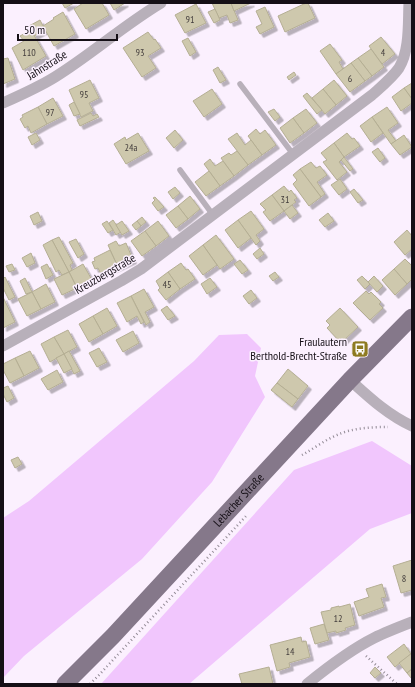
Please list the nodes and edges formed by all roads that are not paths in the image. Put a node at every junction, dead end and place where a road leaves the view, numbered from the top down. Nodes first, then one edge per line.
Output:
1 (162, 3) edge
2 (410, 3) edge
3 (240, 84) dead end
4 (3, 103) edge
5 (293, 154) junction
6 (180, 170) dead end
7 (213, 215) junction
8 (412, 317) edge
9 (3, 346) edge
10 (350, 380) junction
11 (412, 426) edge
12 (412, 622) edge
13 (65, 684) edge
14 (307, 684) edge

1 - 4 street, Jahnstraße
2 - 5 street, Kreuzbergstraße
3 - 5 lane
5 - 7 street, Kreuzbergstraße
6 - 7 lane
7 - 9 street, Kreuzbergstraße
8 - 10 main road, Lebacher Straße
10 - 11 street
10 - 13 main road, Lebacher Straße
12 - 14 street

